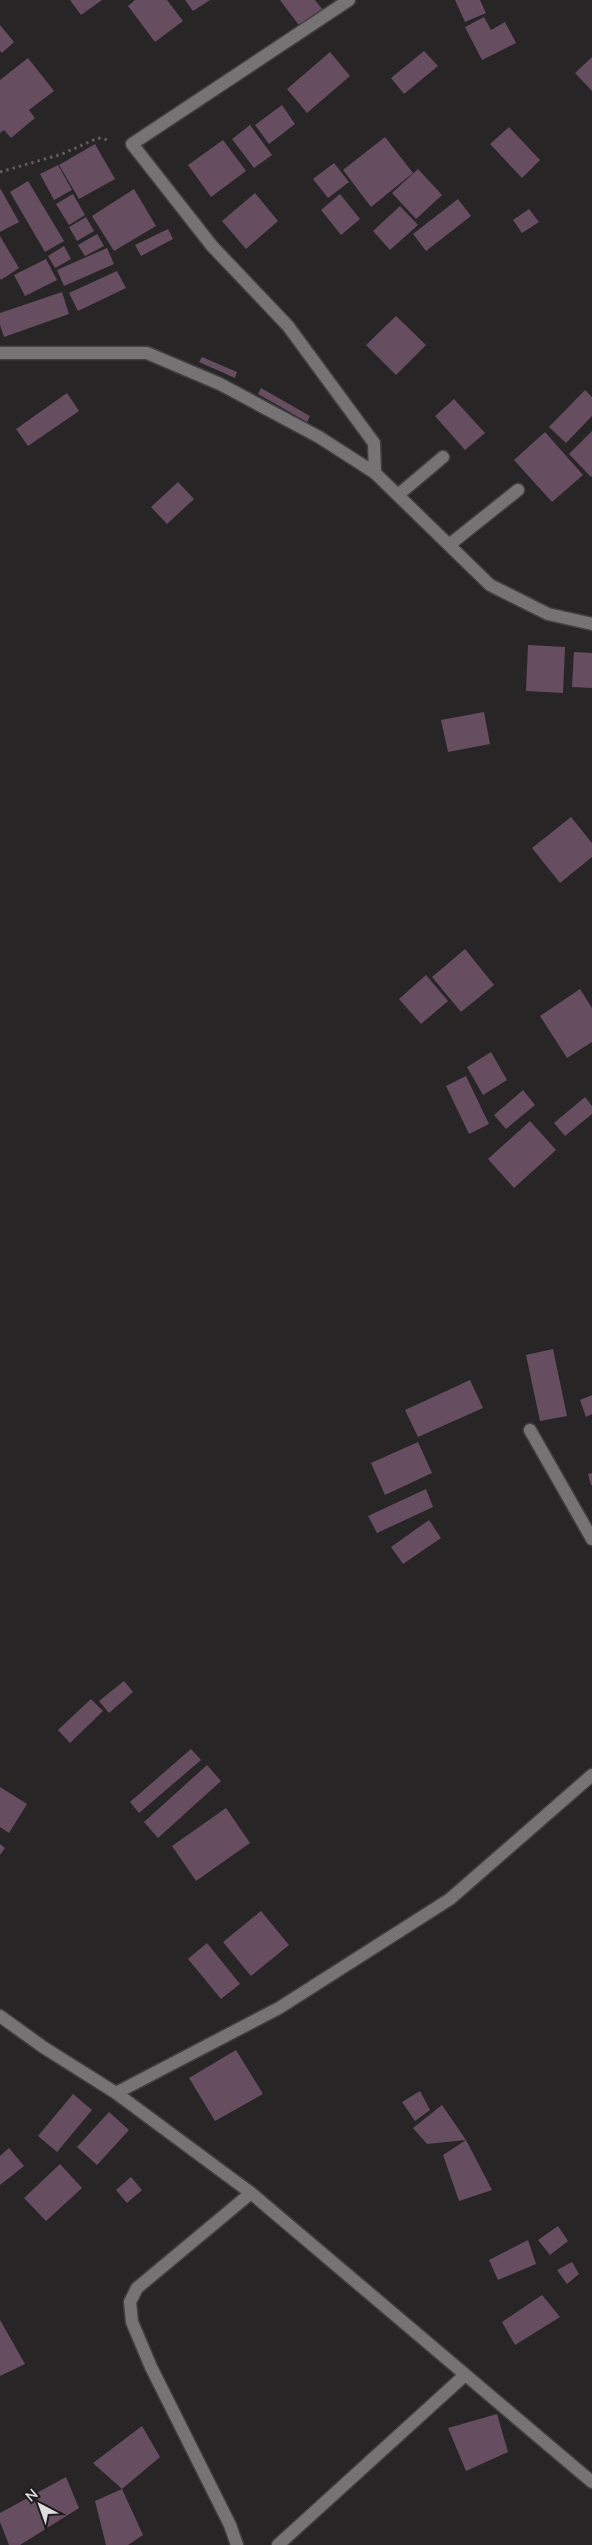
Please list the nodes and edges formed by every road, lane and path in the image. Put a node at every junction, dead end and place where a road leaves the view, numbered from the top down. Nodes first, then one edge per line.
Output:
1 (349, 0) edge
2 (132, 144) junction
3 (0, 172) edge
4 (0, 353) edge
5 (443, 458) dead end
6 (375, 473) junction
7 (518, 490) dead end
8 (398, 495) junction
9 (449, 545) junction
10 (592, 624) edge
11 (530, 1430) dead end
12 (592, 1539) edge
13 (592, 1775) edge
14 (0, 2016) edge
15 (116, 2093) junction
16 (251, 2193) junction
17 (466, 2375) junction
18 (592, 2482) edge
19 (237, 2545) edge
20 (278, 2545) edge

1 - 2 street
2 - 3 path
2 - 6 street
4 - 6 street
5 - 8 street
6 - 8 street
7 - 9 street
8 - 9 street
9 - 10 street
11 - 12 street
13 - 15 street
14 - 15 street
15 - 16 street
16 - 17 street
16 - 19 street
17 - 18 street
17 - 20 street

